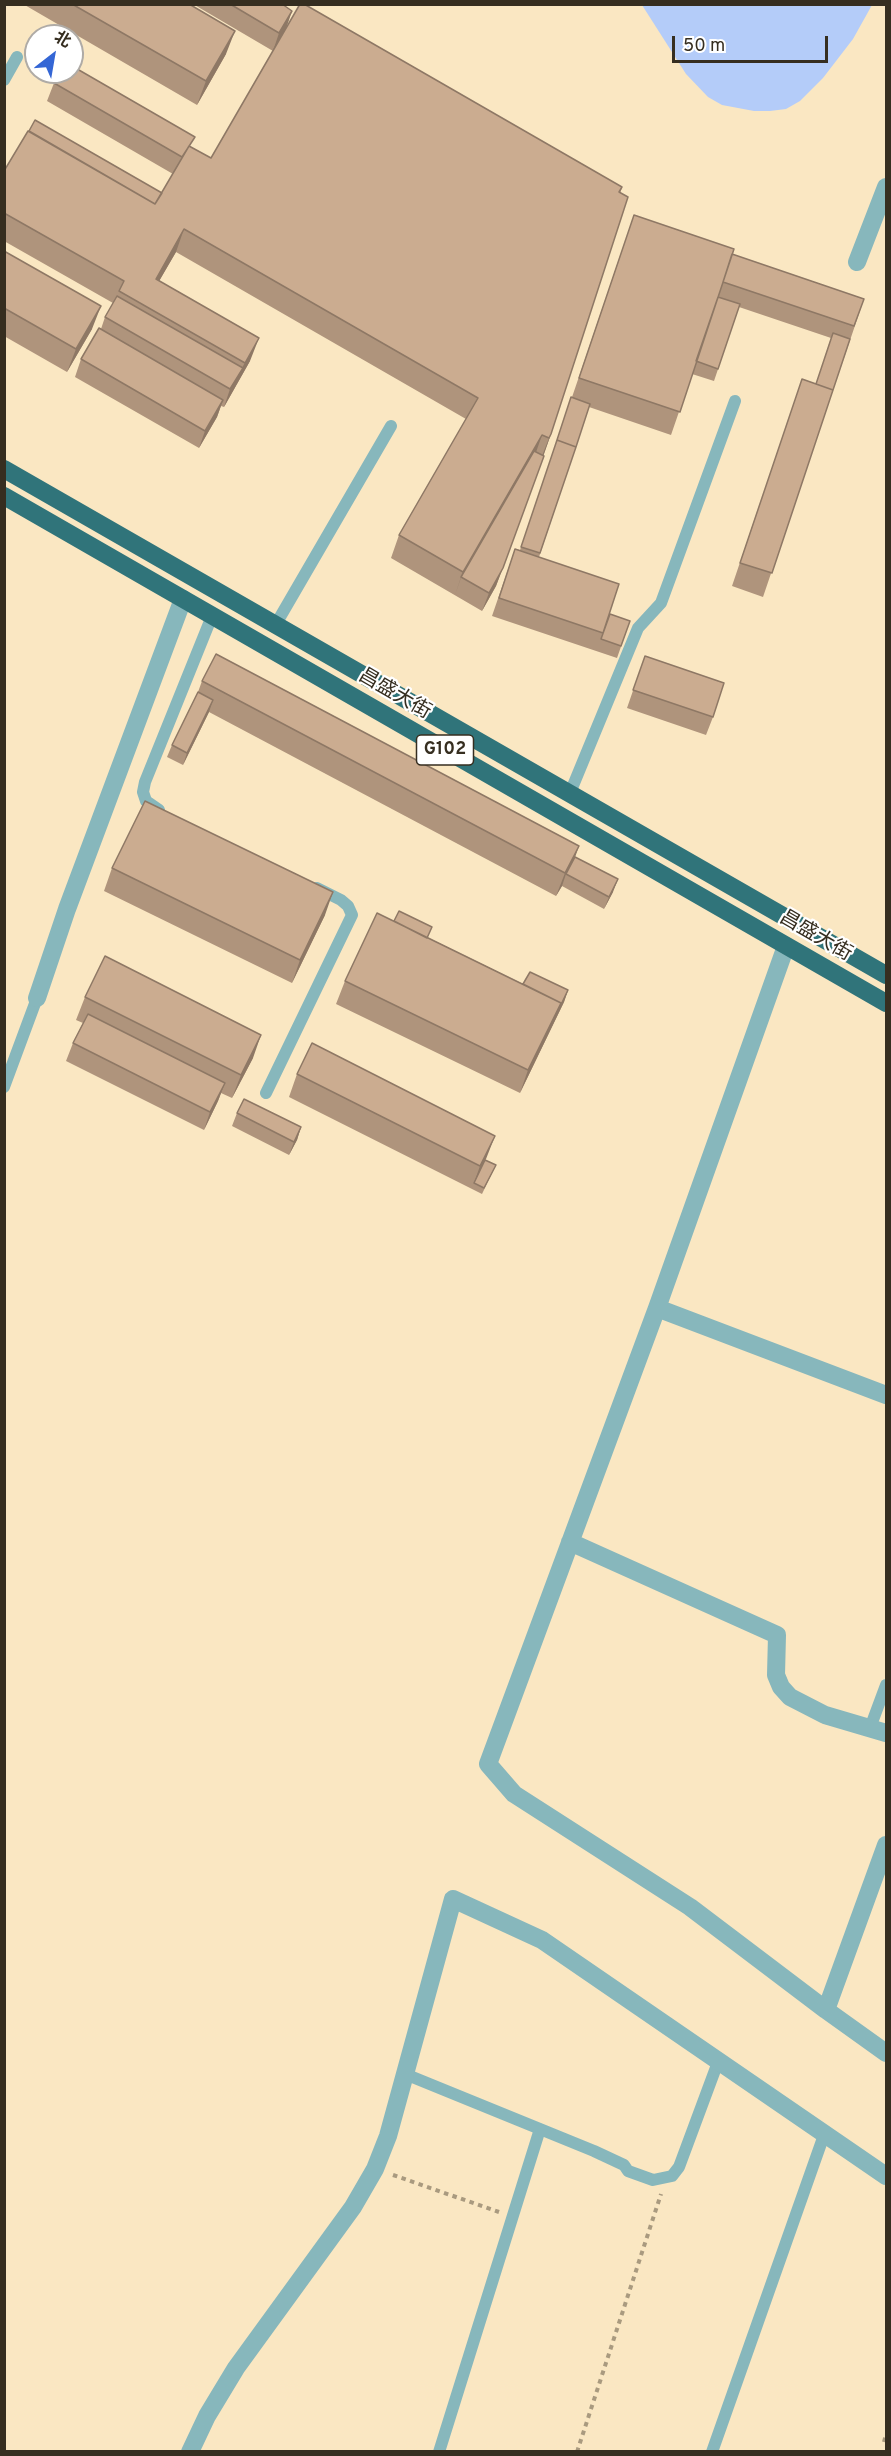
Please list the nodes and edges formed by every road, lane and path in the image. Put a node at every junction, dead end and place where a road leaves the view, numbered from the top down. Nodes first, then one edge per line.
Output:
1 (17, 57) dead end
2 (4, 80) edge
3 (886, 187) edge
4 (857, 262) dead end
5 (735, 401) dead end
6 (391, 426) dead end
7 (4, 469) edge
8 (4, 496) edge
9 (183, 599) junction
10 (212, 616) junction
11 (276, 624) junction
12 (570, 793) junction
13 (174, 818) edge
14 (309, 885) edge
15 (786, 946) junction
16 (886, 975) edge
17 (37, 998) joint
18 (886, 1003) edge
19 (4, 1087) edge
20 (266, 1093) dead end
21 (657, 1308) junction
22 (886, 1395) edge
23 (570, 1542) junction
24 (886, 1685) edge
25 (878, 1731) edge
26 (886, 1845) edge
27 (826, 2010) junction
28 (886, 2053) edge
29 (718, 2062) junction
30 (405, 2074) junction
31 (540, 2129) junction
32 (824, 2135) junction
33 (375, 2169) junction
34 (886, 2176) edge
35 (666, 2179) junction
36 (512, 2217) junction
37 (886, 2434) edge
38 (884, 2442) dead end
39 (190, 2451) edge
40 (439, 2451) edge
41 (577, 2451) edge
42 (712, 2451) edge

1 - 2 lane
3 - 4 street
5 - 12 lane
6 - 11 lane
7 - 11 highway, 昌盛大街 / G102
8 - 9 highway, 昌盛大街 / G102
9 - 10 highway, 昌盛大街 / G102
9 - 17 street
10 - 13 lane
10 - 15 highway, 昌盛大街 / G102
11 - 12 highway, 昌盛大街 / G102
12 - 16 highway, 昌盛大街 / G102
14 - 20 lane
15 - 18 highway, 昌盛大街 / G102
15 - 21 street
17 - 19 lane
21 - 22 street
21 - 23 street
23 - 25 street
23 - 27 street
24 - 25 lane
26 - 27 street
27 - 28 street
29 - 30 street
29 - 32 street
29 - 35 lane
30 - 31 lane
30 - 33 street
31 - 35 lane
31 - 36 lane
32 - 34 street
32 - 42 lane
33 - 36 path
33 - 39 street
35 - 41 path
36 - 40 lane
37 - 38 path

